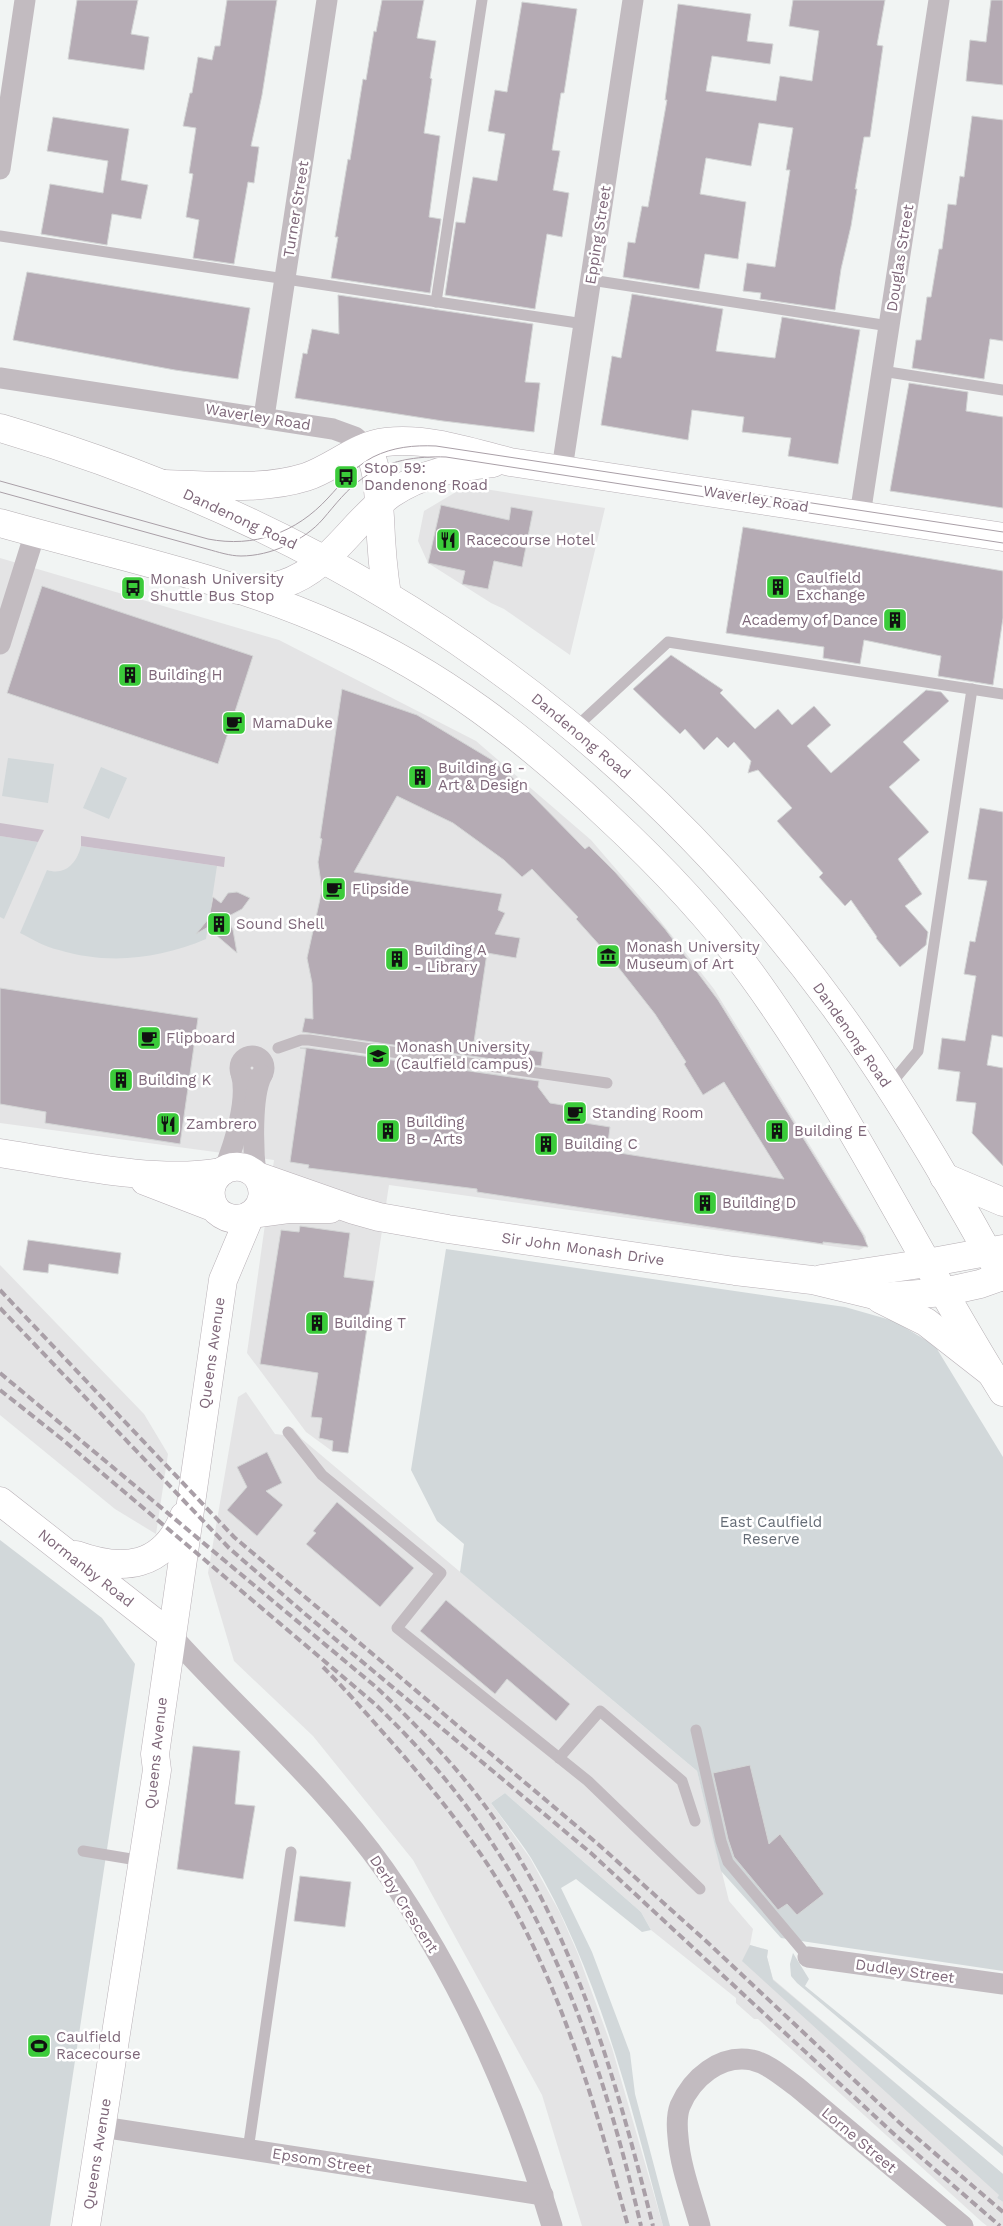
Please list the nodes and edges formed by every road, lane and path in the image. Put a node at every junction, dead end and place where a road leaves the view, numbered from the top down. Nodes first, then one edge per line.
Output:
1 (26, 0) edge
2 (327, 0) edge
3 (482, 0) edge
4 (633, 0) edge
5 (939, 0) edge
6 (0, 169) edge
7 (0, 236) edge
8 (285, 280) junction
9 (591, 280) junction
10 (436, 302) junction
11 (584, 324) junction
12 (889, 326) junction
13 (882, 371) junction
14 (0, 378) edge
15 (1003, 390) edge
16 (264, 417) junction
17 (0, 428) edge
18 (367, 447) junction
19 (510, 462) junction
20 (562, 469) junction
21 (165, 484) junction
22 (378, 504) junction
23 (860, 515) junction
24 (0, 523) edge
25 (35, 533) junction
26 (1003, 537) edge
27 (325, 560) junction
28 (238, 590) junction
29 (387, 595) junction
30 (0, 644) edge
31 (972, 688) junction
32 (1003, 694) edge
33 (575, 728) junction
34 (278, 1048) dead end
35 (607, 1082) dead end
36 (888, 1087) junction
37 (0, 1153) edge
38 (123, 1171) junction
39 (222, 1171) junction
40 (256, 1176) junction
41 (944, 1177) junction
42 (1003, 1202) edge
43 (216, 1209) junction
44 (354, 1210) junction
45 (252, 1215) junction
46 (995, 1251) edge
47 (928, 1263) junction
48 (1003, 1276) edge
49 (223, 1280) junction
50 (812, 1280) junction
51 (944, 1292) junction
52 (872, 1295) junction
53 (997, 1382) edge
54 (288, 1432) dead end
55 (191, 1498) junction
56 (0, 1501) edge
57 (65, 1552) junction
58 (171, 1635) junction
59 (696, 1730) dead end
60 (559, 1758) junction
61 (695, 1821) dead end
62 (83, 1852) dead end
63 (291, 1852) dead end
64 (143, 1860) junction
65 (700, 1889) dead end
66 (808, 1957) joint
67 (1003, 1984) edge
68 (102, 2127) junction
69 (248, 2150) junction
70 (543, 2195) junction
71 (86, 2226) edge
72 (552, 2226) edge
73 (700, 2226) edge
74 (963, 2226) edge

1 - 6 street
2 - 8 street, Turner Street
3 - 10 lane
4 - 9 street, Epping Street
5 - 12 street, Douglas Street
7 - 8 lane
8 - 10 lane
8 - 16 street, Turner Street
9 - 11 street, Epping Street
9 - 12 lane
10 - 11 lane
11 - 20 street, Epping Street
12 - 13 street, Douglas Street
13 - 15 lane
13 - 23 street, Douglas Street
14 - 16 street, Waverley Road
16 - 18 street, Waverley Road
17 - 21 main road, Dandenong Road
18 - 19 main road, Waverley Road
18 - 21 main road
18 - 22 main road
19 - 20 main road, Waverley Road
19 - 22 main road, Waverley Road
20 - 23 main road, Waverley Road
21 - 27 main road, Dandenong Road
22 - 27 main road, Waverley Road
22 - 29 main road
23 - 26 main road, Waverley Road
24 - 25 main road
25 - 28 main road
25 - 30 street
27 - 28 main road, Waverley Road
27 - 29 main road, Dandenong Road
28 - 47 main road
29 - 33 main road, Dandenong Road
31 - 32 lane
31 - 33 lane
31 - 36 lane
33 - 36 main road, Dandenong Road
34 - 35 lane
36 - 41 main road, Dandenong Road
37 - 38 main road
38 - 39 main road
38 - 43 main road
39 - 40 main road
39 - 40 street
39 - 43 main road
40 - 44 main road, Sir John Monash Drive
40 - 45 main road
41 - 42 main road
41 - 46 main road, Dandenong Road
43 - 45 main road
43 - 49 main road, Queens Avenue
44 - 45 main road, Sir John Monash Drive
44 - 50 main road, Sir John Monash Drive
45 - 49 main road, Queens Avenue
46 - 47 main road, Sir John Monash Drive
46 - 48 main road, Dandenong Road
47 - 50 main road, Sir John Monash Drive
47 - 51 main road
48 - 51 main road, Sir John Monash Drive
49 - 55 main road, Queens Avenue
50 - 52 main road, Sir John Monash Drive
51 - 52 main road, Sir John Monash Drive
51 - 53 main road
52 - 53 main road
54 - 60 lane
55 - 57 main road
55 - 58 main road, Queens Avenue
56 - 57 main road, Normanby Road
57 - 58 main road, Normanby Road
58 - 64 main road, Queens Avenue
58 - 70 street, Derby Crescent
59 - 66 lane
60 - 61 lane
60 - 65 lane
62 - 64 lane
63 - 69 lane
64 - 68 main road, Queens Avenue
66 - 67 street, Dudley Street
68 - 69 street, Epsom Street
68 - 71 main road, Queens Avenue
69 - 70 street, Epsom Street
70 - 72 street, Derby Crescent
73 - 74 street, Lorne Street

